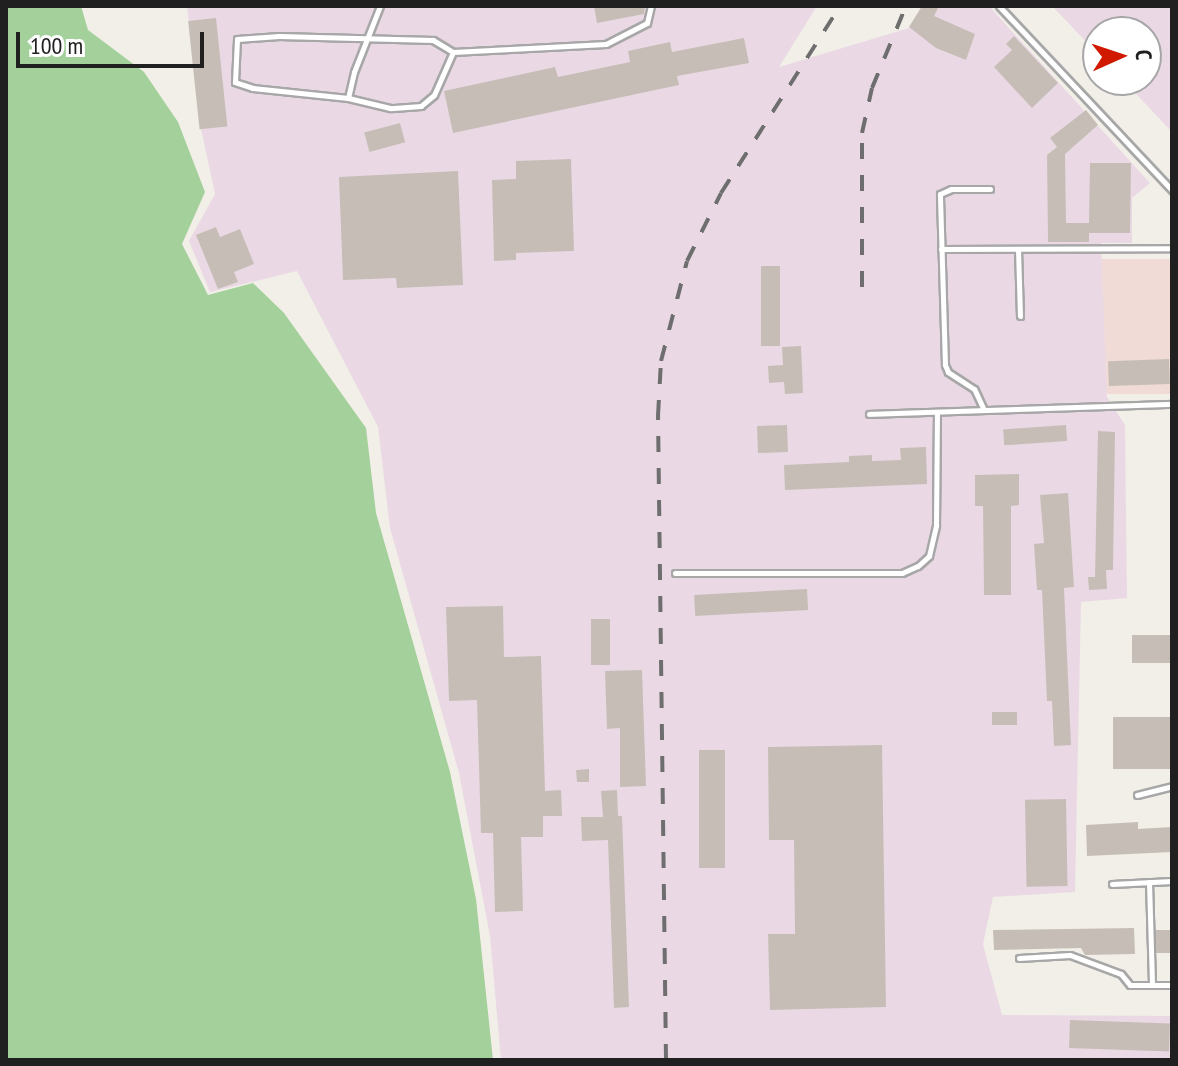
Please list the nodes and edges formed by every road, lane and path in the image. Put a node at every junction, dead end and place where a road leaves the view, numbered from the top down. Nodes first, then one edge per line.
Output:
1 (380, 6) edge
2 (651, 6) edge
3 (999, 6) edge
4 (368, 38) junction
5 (453, 52) junction
6 (348, 98) junction
7 (990, 189) dead end
8 (1172, 190) edge
9 (1172, 248) edge
10 (941, 249) junction
11 (1018, 249) junction
12 (1020, 316) dead end
13 (1172, 404) edge
14 (984, 410) junction
15 (937, 412) junction
16 (869, 414) dead end
17 (675, 573) dead end
18 (1172, 786) edge
19 (1137, 795) dead end
20 (1172, 881) edge
21 (1149, 882) junction
22 (1112, 884) dead end
23 (1019, 958) dead end
24 (1152, 985) junction
25 (1172, 985) edge

1 - 4 lane
2 - 5 lane
3 - 8 lane
4 - 5 lane
4 - 6 lane
4 - 6 lane
5 - 6 lane
7 - 10 lane
9 - 11 lane
10 - 11 lane
10 - 14 lane
11 - 12 lane
13 - 14 lane
14 - 15 lane
15 - 16 lane
15 - 17 lane
18 - 19 lane
20 - 21 lane
21 - 22 lane
21 - 24 lane
23 - 24 lane
24 - 25 lane

